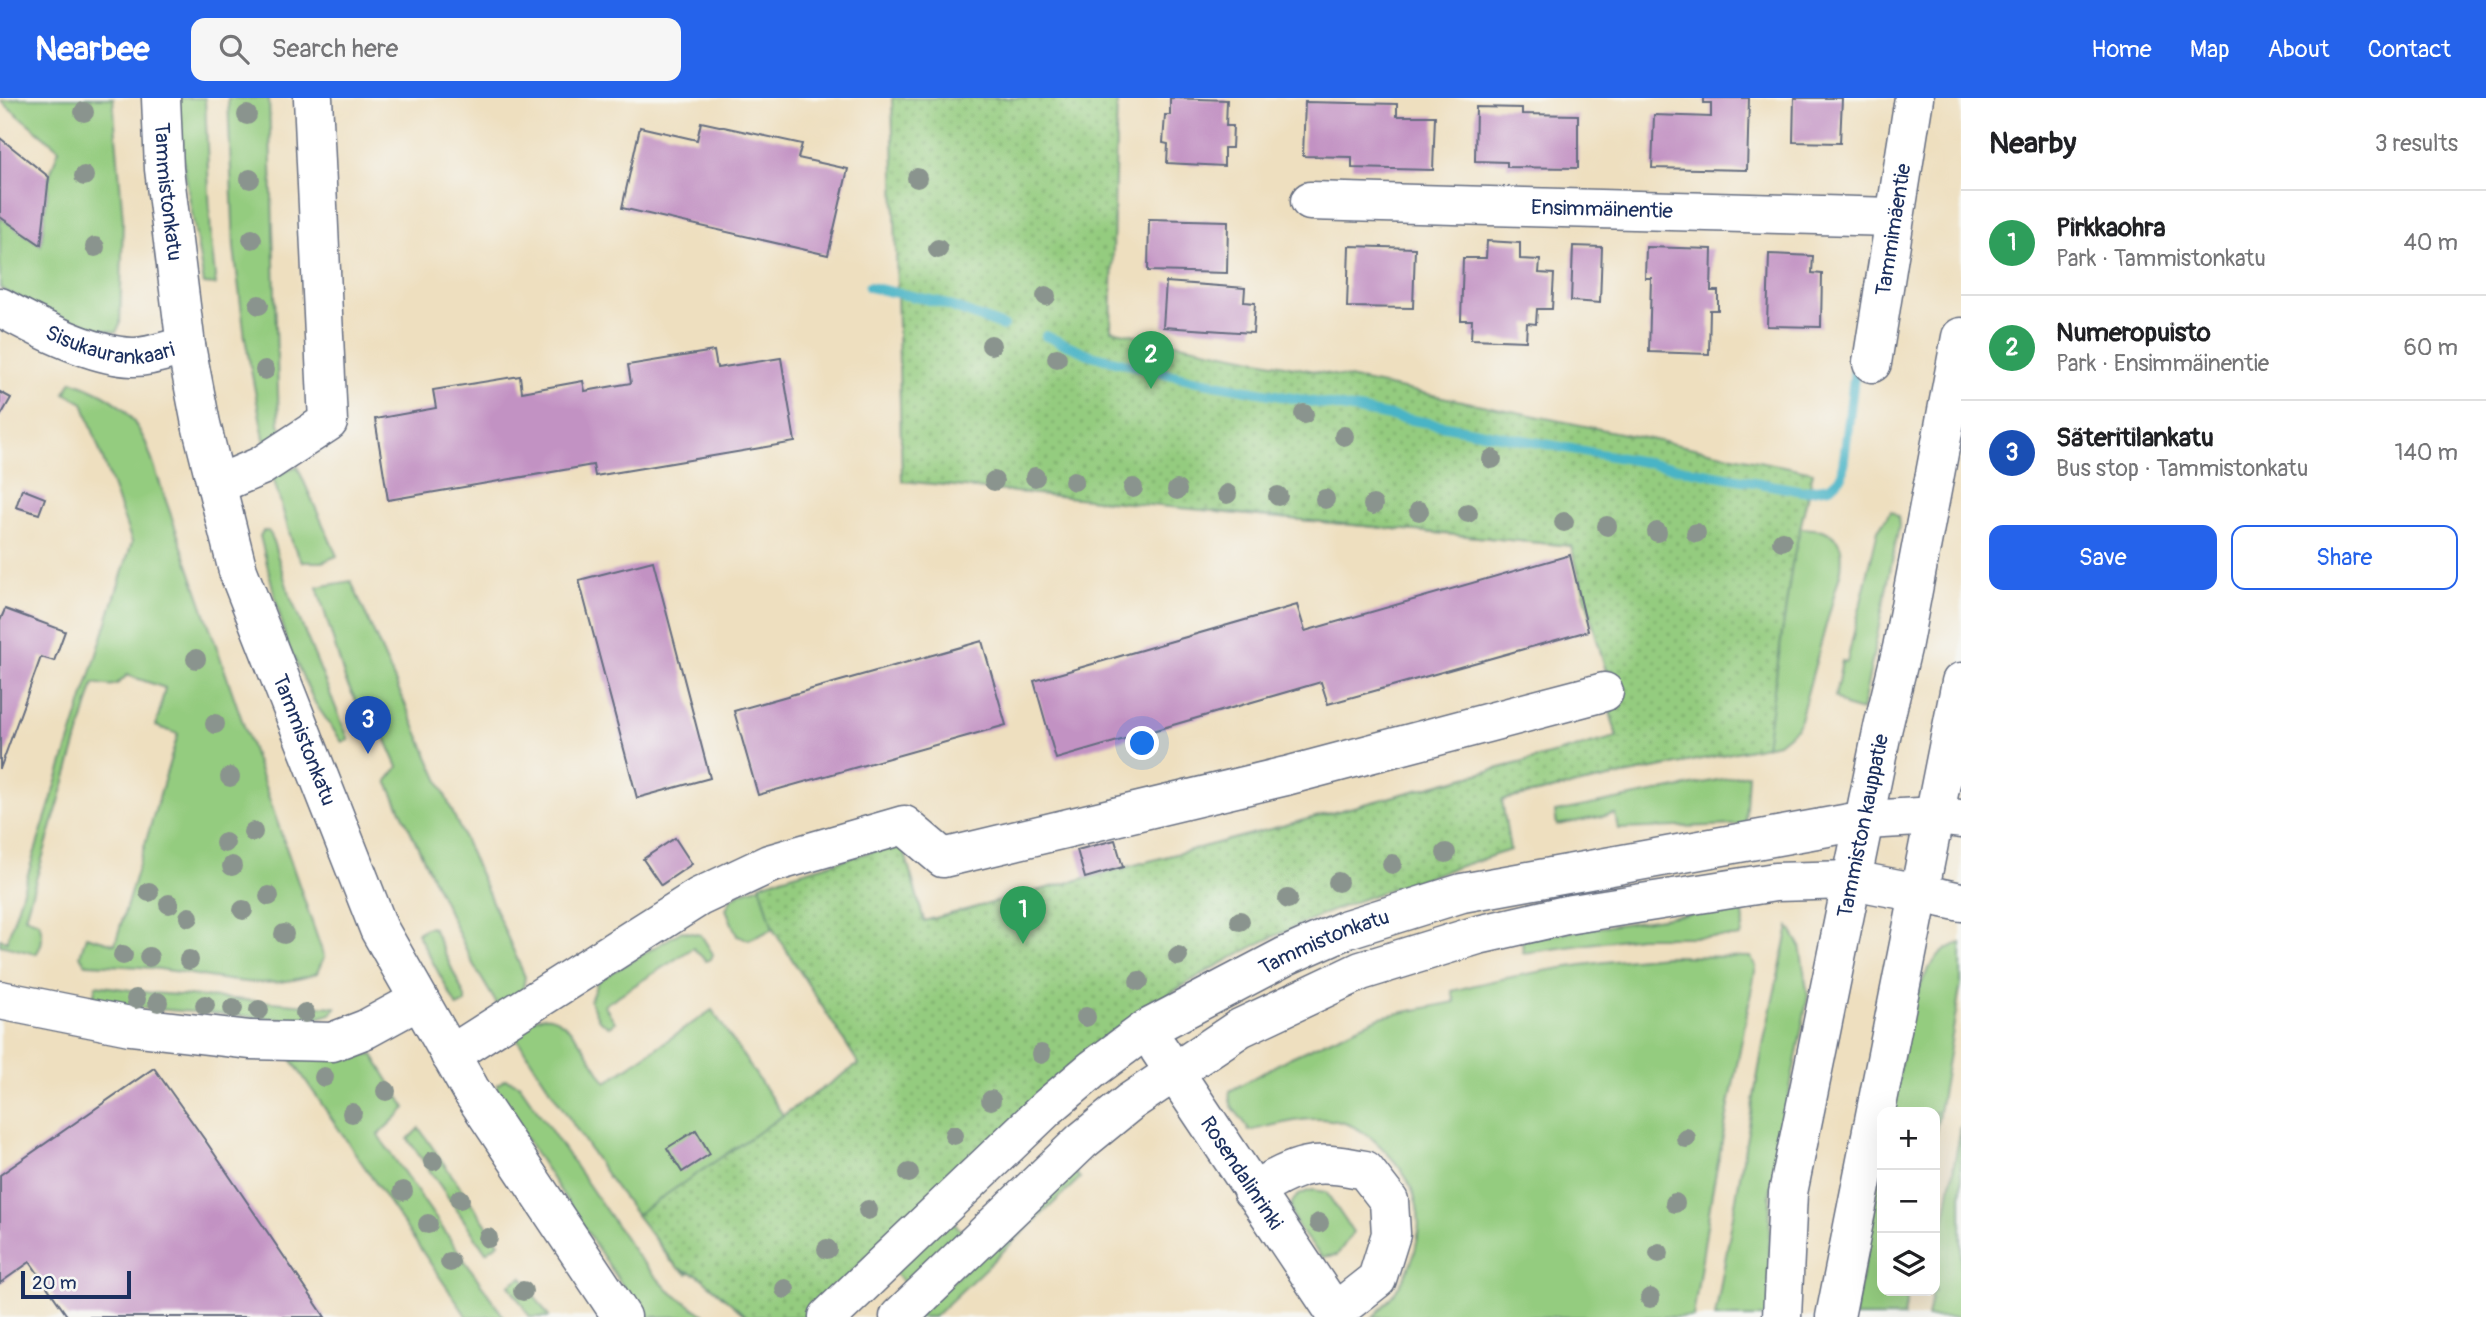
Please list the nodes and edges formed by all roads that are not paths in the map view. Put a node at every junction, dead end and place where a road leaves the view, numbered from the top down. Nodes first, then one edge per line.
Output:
1 (161, 98) edge
2 (313, 98) edge
3 (1914, 98) edge
4 (1310, 201) dead end
5 (1893, 217) junction
6 (0, 307) edge
7 (1961, 337) edge
8 (186, 346) junction
9 (1872, 363) dead end
10 (216, 485) junction
11 (1961, 682) edge
12 (1604, 692) dead end
13 (1948, 818) edge
14 (1866, 820) junction
15 (1852, 880) junction
16 (1919, 893) junction
17 (1961, 902) edge
18 (0, 1000) edge
19 (419, 1000) junction
20 (1147, 1029) junction
21 (450, 1055) junction
22 (1173, 1071) junction
23 (1252, 1191) junction
24 (1337, 1315) edge
25 (622, 1317) edge
26 (828, 1317) edge
27 (899, 1317) edge
28 (1782, 1317) edge
29 (1835, 1317) edge

1 - 8 main road, Tammistonkatu
2 - 10 main road
3 - 5 main road, Tammimäentie
4 - 5 main road, Ensimmäinentie
5 - 9 main road, Tammimäentie
6 - 8 main road, Sisukaurankaari
7 - 14 main road, Tammiston kauppatie
8 - 10 main road, Tammistonkatu
10 - 19 main road, Tammistonkatu
11 - 13 main road
12 - 21 main road
13 - 14 main road, Tammistonkatu
13 - 16 main road
14 - 15 main road, Tammiston kauppatie
14 - 20 main road, Tammistonkatu
15 - 16 main road, Tammistonkatu
15 - 22 main road, Tammistonkatu
15 - 28 main road, Tammiston kauppatie
16 - 17 main road, Tammistonkatu
16 - 29 main road
18 - 19 main road
19 - 21 main road, Tammistonkatu
20 - 22 main road, Rosendalinrinki
20 - 26 main road, Tammistonkatu
21 - 25 main road, Tammistonkatu
22 - 23 main road, Rosendalinrinki
22 - 27 main road, Tammistonkatu
23 - 24 main road, Rosendalinrinki
23 - 24 main road

